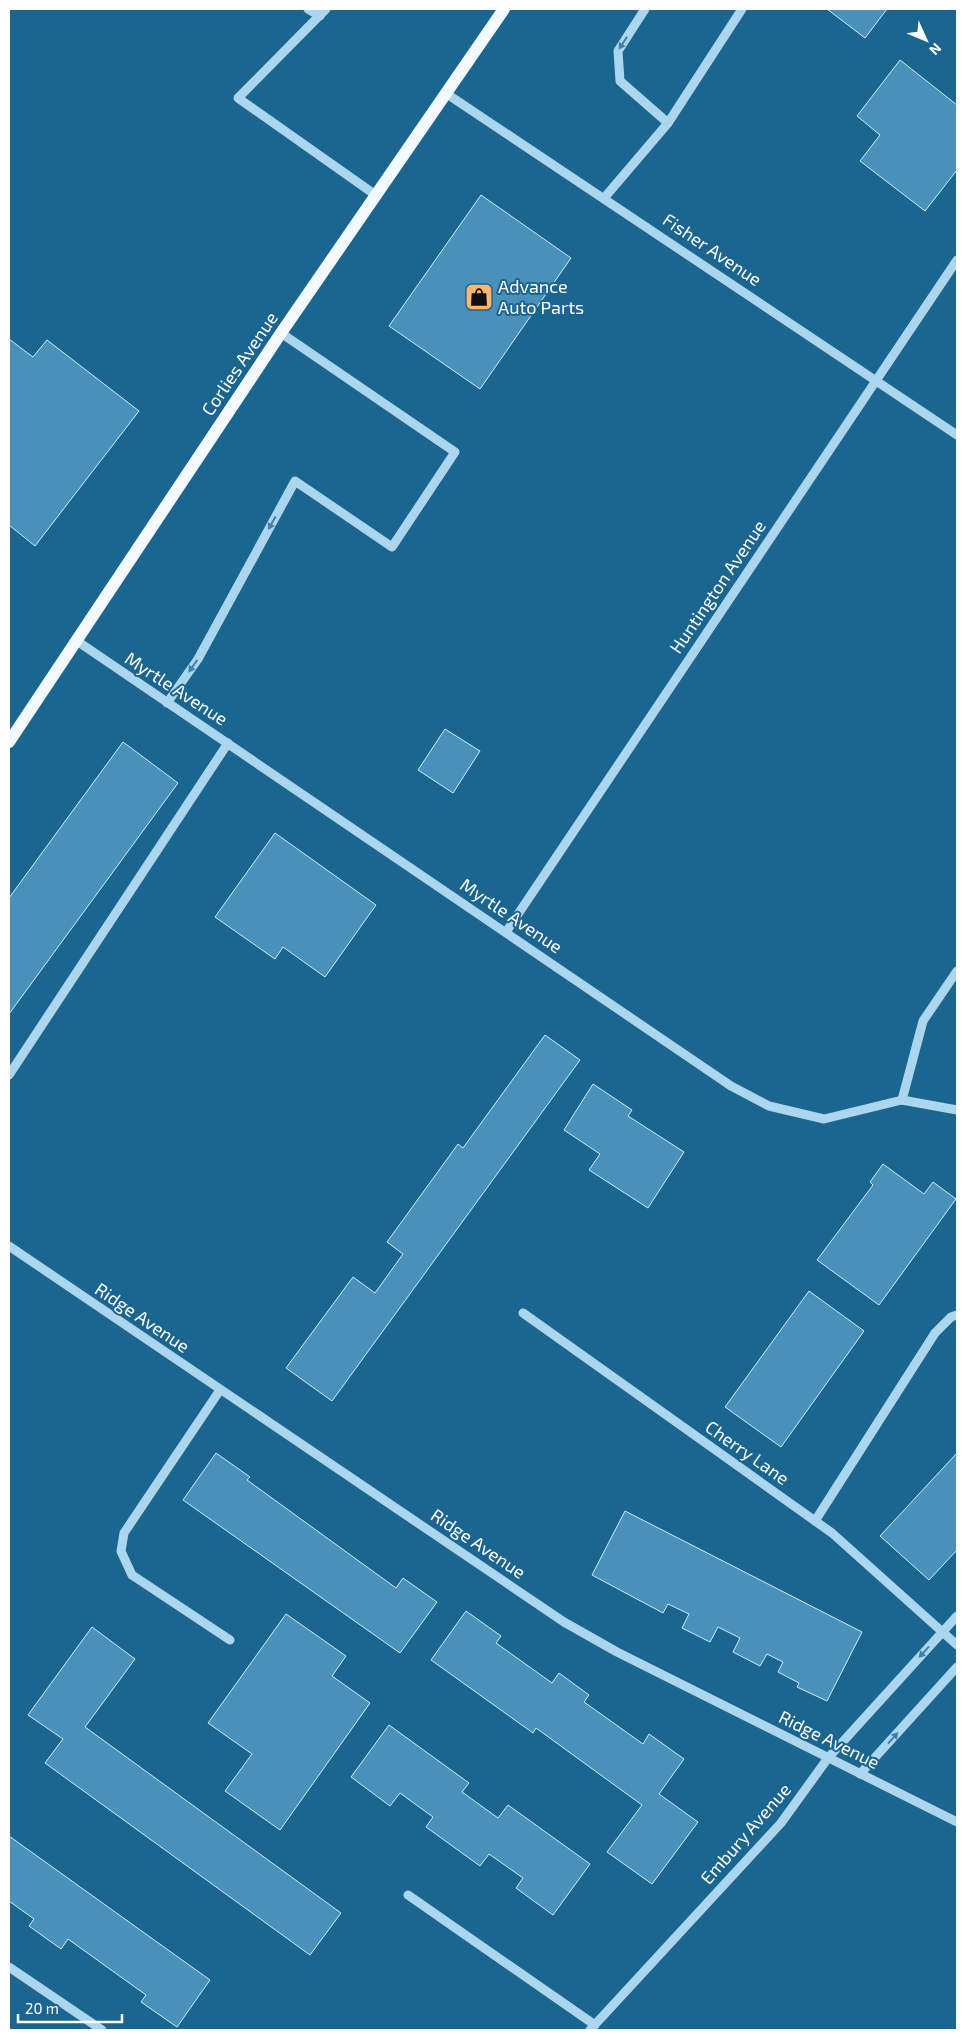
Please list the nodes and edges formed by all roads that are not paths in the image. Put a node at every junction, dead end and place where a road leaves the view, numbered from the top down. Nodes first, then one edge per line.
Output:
1 (308, 9) edge
2 (504, 9) edge
3 (645, 9) edge
4 (742, 9) edge
5 (323, 12) edge
6 (447, 94) junction
7 (668, 123) junction
8 (377, 196) junction
9 (605, 197) junction
10 (957, 260) edge
11 (282, 334) junction
12 (876, 380) junction
13 (957, 435) edge
14 (77, 641) junction
15 (167, 703) junction
16 (9, 742) edge
17 (228, 743) junction
18 (506, 932) junction
19 (957, 971) edge
20 (9, 1075) edge
21 (902, 1100) junction
22 (957, 1110) edge
23 (9, 1246) edge
24 (523, 1314) dead end
25 (957, 1315) edge
26 (220, 1390) junction
27 (815, 1521) junction
28 (957, 1616) edge
29 (942, 1633) junction
30 (230, 1640) dead end
31 (957, 1645) edge
32 (957, 1667) edge
33 (828, 1758) junction
34 (860, 1774) junction
35 (957, 1822) edge
36 (408, 1895) dead end
37 (9, 1967) edge
38 (593, 2028) edge
39 (102, 2030) edge

1 - 5 street
2 - 6 main road, Corlies Avenue
3 -> 7 street
4 - 7 street
5 - 8 street
6 - 8 main road, Corlies Avenue
6 - 9 street, Fisher Avenue
7 - 9 street
8 - 11 main road, Corlies Avenue
9 - 12 street, Fisher Avenue
10 - 12 street, Huntington Avenue
11 - 14 main road, Corlies Avenue
11 -> 15 street
12 - 13 street, Fisher Avenue
12 - 18 street, Huntington Avenue
14 - 15 street, Myrtle Avenue
14 - 16 main road, Corlies Avenue
15 - 17 street, Myrtle Avenue
17 - 18 street, Myrtle Avenue
17 - 20 street
18 - 21 street, Myrtle Avenue
19 - 21 street
21 - 22 street, Myrtle Avenue
23 - 26 street, Ridge Avenue
24 - 27 street, Cherry Lane
25 - 27 street
26 - 30 street
26 - 33 street, Ridge Avenue
27 - 29 street, Cherry Lane
28 - 29 street, Embury Avenue
29 - 31 street
29 -> 33 street, Embury Avenue
34 -> 32 street
33 - 34 street, Ridge Avenue
33 - 38 street, Embury Avenue
34 - 35 street, Ridge Avenue
36 - 38 street
37 - 39 street

